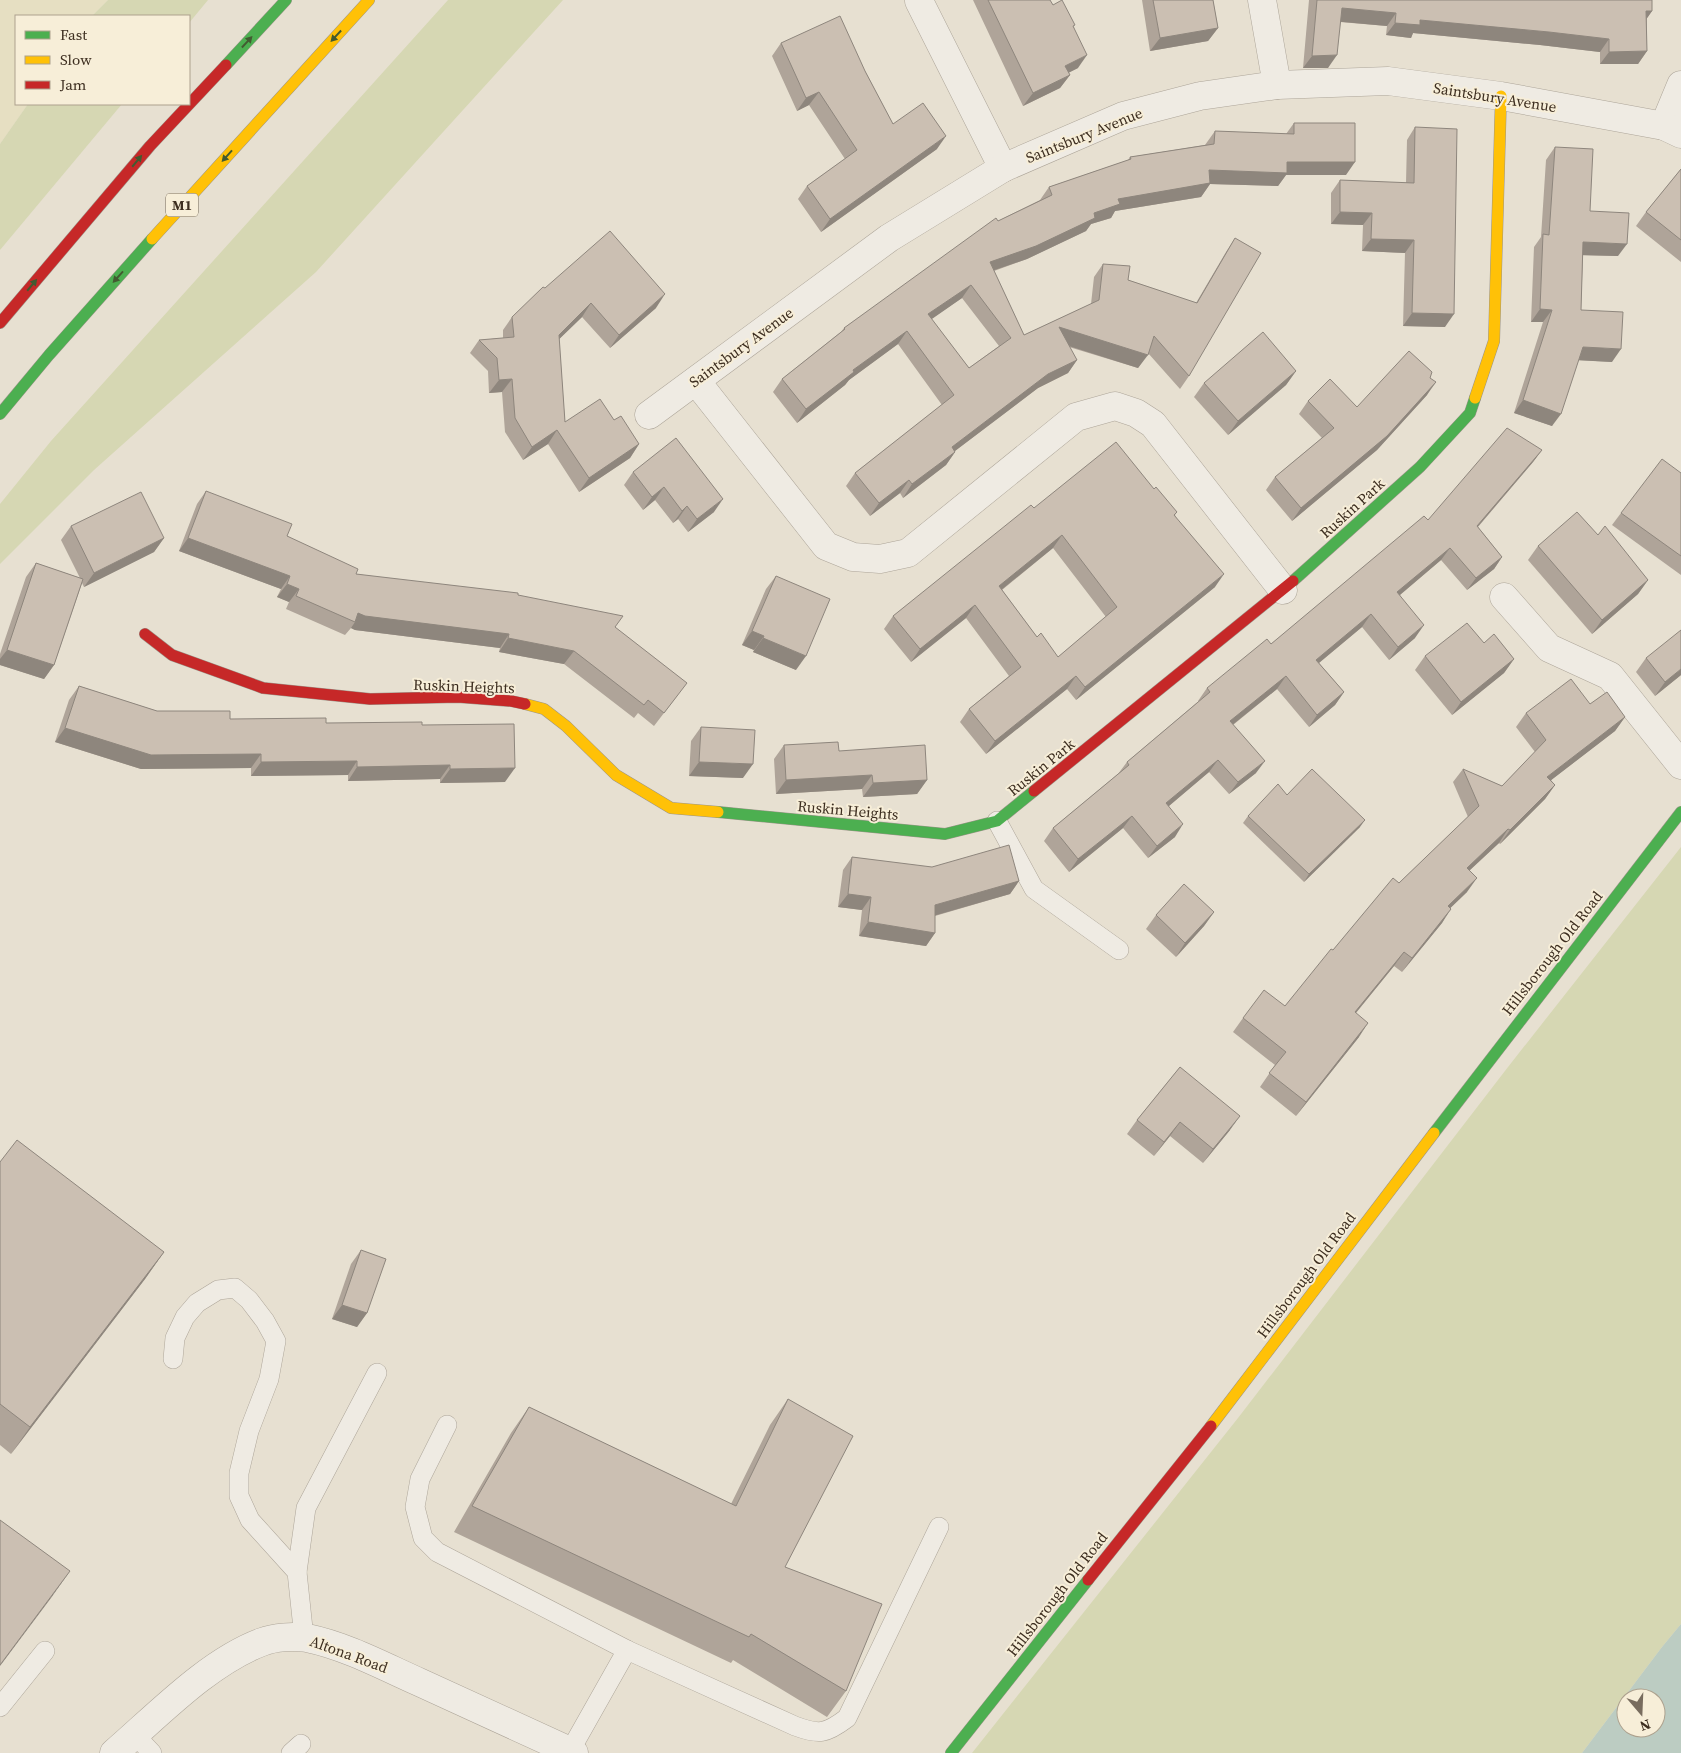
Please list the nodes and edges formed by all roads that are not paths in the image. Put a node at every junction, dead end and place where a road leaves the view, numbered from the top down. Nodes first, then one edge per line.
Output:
1 (286, 0) edge
2 (369, 0) edge
3 (1262, 0) edge
4 (919, 1) edge
5 (1277, 85) junction
6 (1681, 85) edge
7 (1501, 96) junction
8 (190, 103) edge
9 (188, 105) edge
10 (1673, 130) edge
11 (1003, 168) junction
12 (0, 323) edge
13 (696, 381) junction
14 (0, 414) edge
15 (649, 415) dead end
16 (1283, 590) junction
17 (1504, 597) dead end
18 (145, 634) dead end
19 (1681, 765) edge
20 (1681, 812) edge
21 (997, 821) junction
22 (1119, 950) dead end
23 (173, 1358) dead end
24 (377, 1373) dead end
25 (447, 1425) dead end
26 (939, 1527) dead end
27 (296, 1572) junction
28 (304, 1638) junction
29 (45, 1650) dead end
30 (627, 1650) junction
31 (0, 1706) edge
32 (144, 1744) edge
33 (572, 1752) edge
34 (114, 1753) edge
35 (951, 1753) edge

8 -> 1 main road
2 -> 14 main road, M1
3 - 5 street
4 - 11 street
5 - 7 street, Saintsbury Avenue
5 - 11 street, Saintsbury Avenue
6 - 10 street
7 - 10 street, Saintsbury Avenue
7 - 16 main road, Ruskin Park
12 -> 9 main road
11 - 13 street, Saintsbury Avenue
13 - 15 street, Saintsbury Avenue
13 - 16 street
16 - 21 main road, Ruskin Park
17 - 19 street
18 - 21 main road, Ruskin Heights
20 - 35 main road, Hillsborough Old Road
21 - 22 lane
23 - 27 lane
24 - 27 lane
25 - 30 lane
26 - 30 lane
27 - 28 lane
28 - 32 street, Altona Road
28 - 33 street, Altona Road
29 - 31 lane
30 - 33 lane
32 - 34 street, Altona Road

